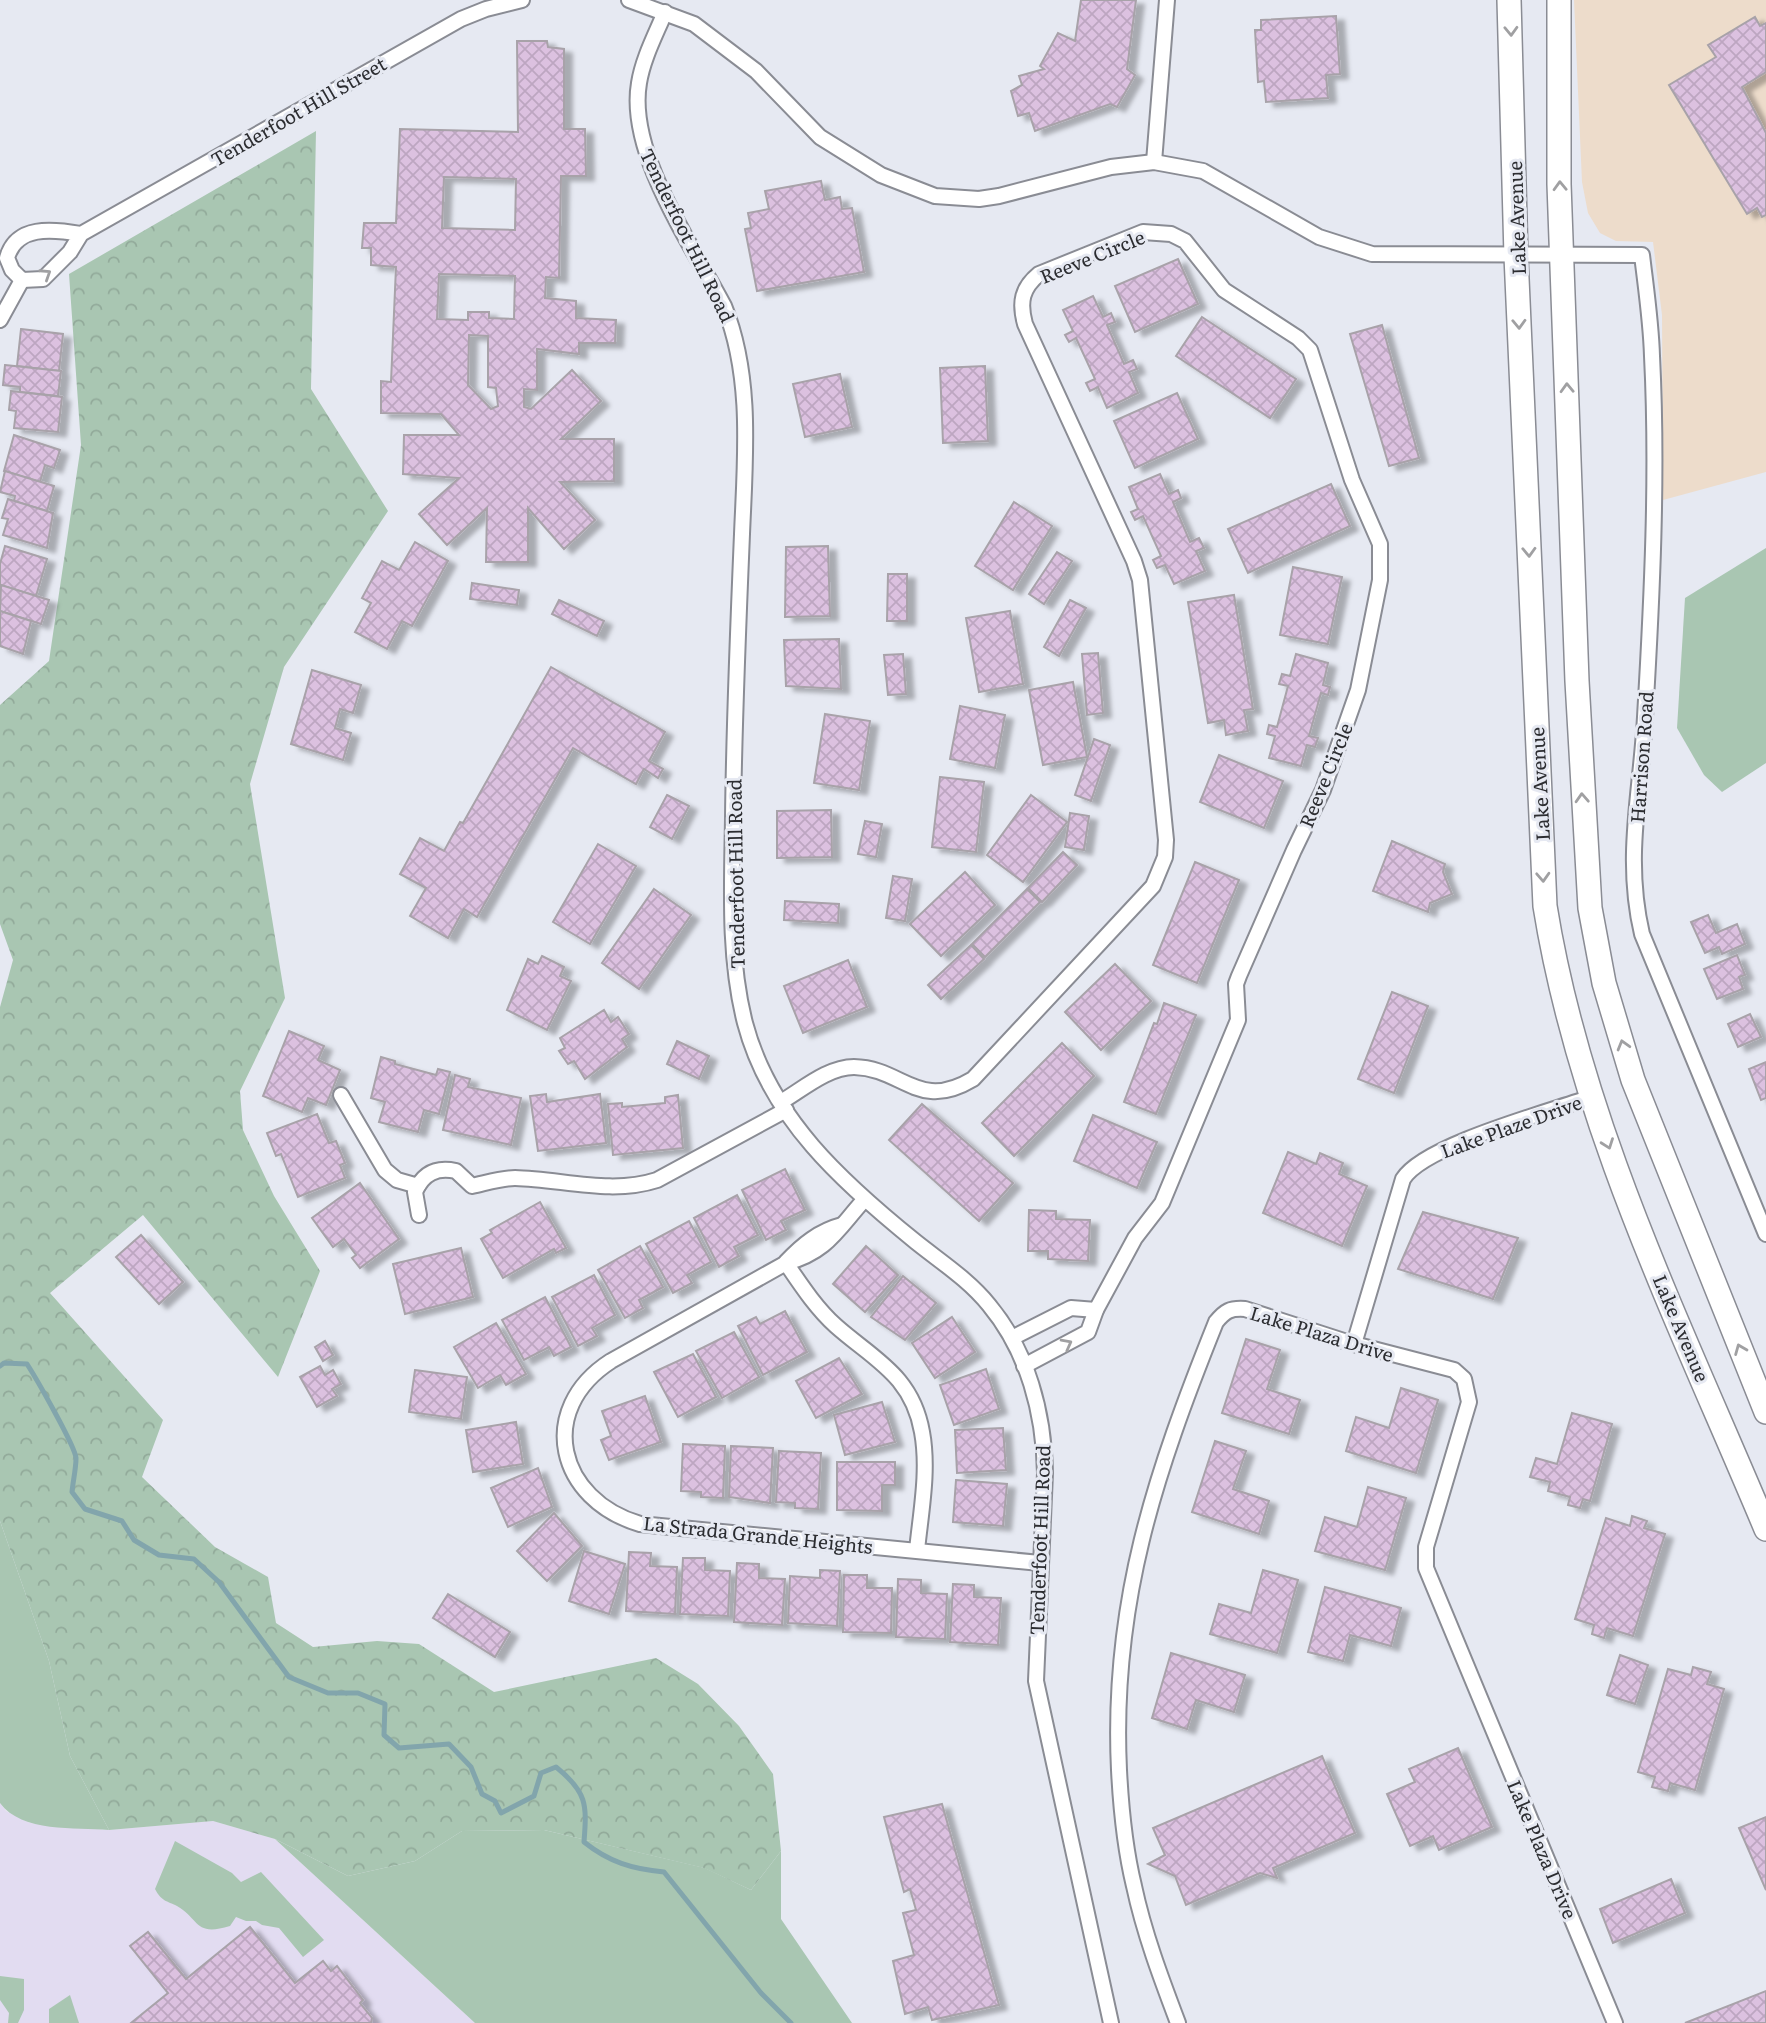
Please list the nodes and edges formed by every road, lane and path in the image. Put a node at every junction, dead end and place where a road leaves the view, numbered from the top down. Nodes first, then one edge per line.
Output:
1 (522, 0) edge
2 (629, 0) edge
3 (1167, 0) edge
4 (1509, 0) edge
5 (1559, 0) edge
6 (665, 12) junction
7 (1154, 162) junction
8 (81, 234) junction
9 (1563, 254) junction
10 (1516, 256) junction
11 (22, 280) junction
12 (0, 320) edge
13 (341, 1095) dead end
14 (1591, 1097) junction
15 (784, 1106) junction
16 (418, 1186) junction
17 (864, 1200) junction
18 (419, 1215) dead end
19 (1766, 1234) edge
20 (786, 1263) junction
21 (1096, 1310) junction
22 (1012, 1338) junction
23 (1354, 1344) junction
24 (1024, 1366) junction
25 (1766, 1412) edge
26 (1766, 1529) edge
27 (917, 1550) junction
28 (1040, 1563) junction
29 (1111, 2023) edge
30 (1178, 2023) edge
31 (1615, 2023) edge

1 - 8 street, Tenderfoot Hill Street
2 - 6 street
3 - 7 street
4 -> 10 main road, Lake Avenue
9 -> 5 main road
6 - 7 street
6 - 15 street, Tenderfoot Hill Road
7 - 10 street
11 -> 8 street, Tenderfoot Hill Street
8 - 11 street
9 - 10 street
9 - 19 street, Harrison Road
25 -> 9 main road
10 -> 14 main road, Lake Avenue
11 - 12 street
13 - 16 street
14 - 23 street, Lake Plaze Drive
14 -> 26 main road, Lake Avenue
15 - 16 street, Reeve Circle
15 - 17 street, Tenderfoot Hill Road
15 - 21 street, Reeve Circle
16 - 18 street
17 - 20 street, La Strada Grande Heights
17 - 22 street, Tenderfoot Hill Road
20 - 27 street
20 - 27 street, La Strada Grande Heights
21 - 22 street
24 -> 21 street, Reeve Circle
22 - 24 street, Tenderfoot Hill Road
23 - 30 street, Lake Plaza Drive
23 - 31 street, Lake Plaza Drive
24 - 28 street, Tenderfoot Hill Road
27 - 28 street, La Strada Grande Heights
28 - 29 street, Tenderfoot Hill Road

